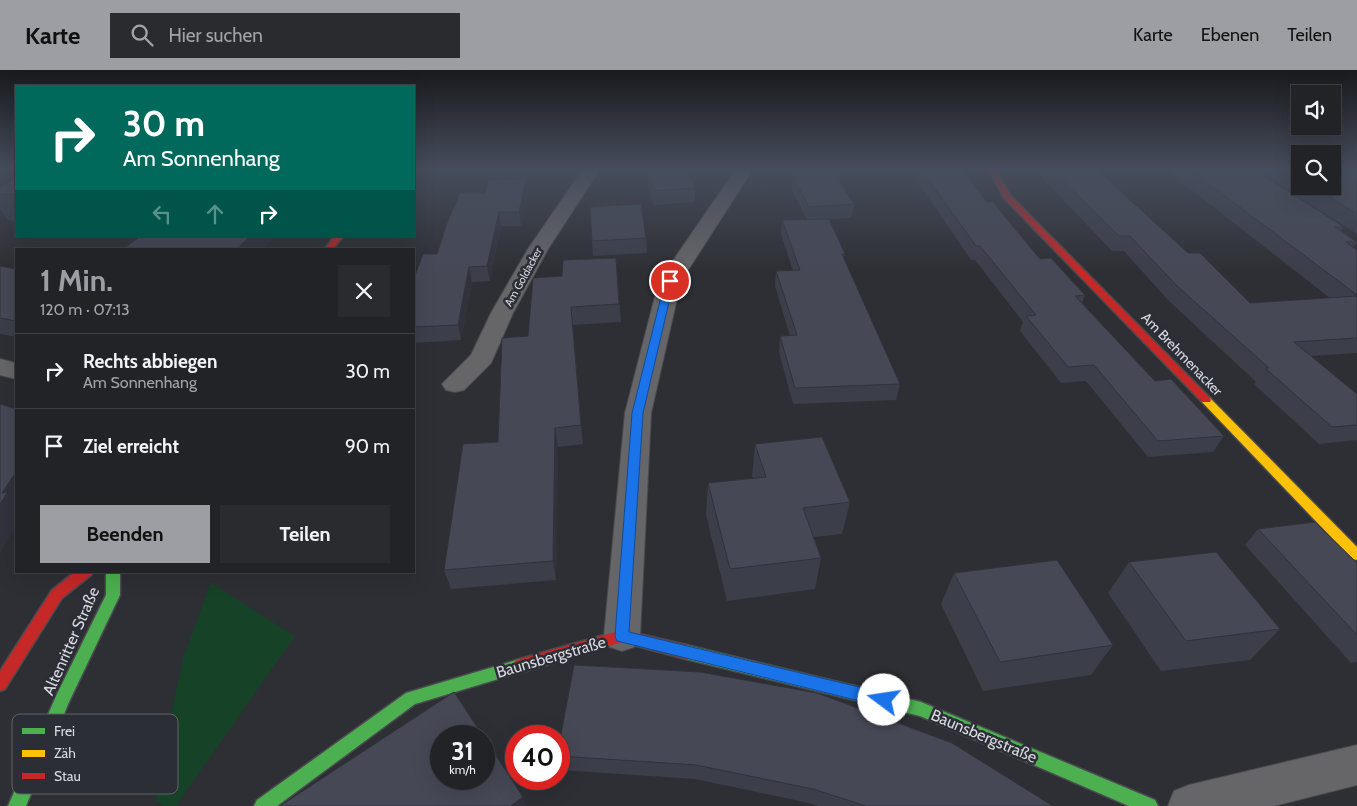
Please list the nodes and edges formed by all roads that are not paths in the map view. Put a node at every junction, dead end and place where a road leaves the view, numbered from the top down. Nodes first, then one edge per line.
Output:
1 (569, 203) edge
2 (722, 203) edge
3 (1014, 203) edge
4 (338, 237) edge
5 (330, 248) edge
6 (0, 367) edge
7 (15, 371) edge
8 (455, 384) dead end
9 (1357, 555) edge
10 (83, 573) edge
11 (113, 573) edge
12 (622, 636) junction
13 (0, 684) edge
14 (56, 714) edge
15 (1357, 765) edge
16 (22, 794) edge
17 (17, 806) edge
18 (263, 806) edge
19 (1149, 806) edge
20 (1189, 806) edge

1 - 8 street, Am Goldacker
2 - 12 street
3 - 9 street, Am Brehmenacker
4 - 5 street
6 - 7 street
10 - 13 street, Altenritter Straße
11 - 14 street, Altenritter Straße
12 - 18 street, Baunsbergstraße
12 - 19 street, Baunsbergstraße
15 - 20 street
16 - 17 street, Altenritter Straße

